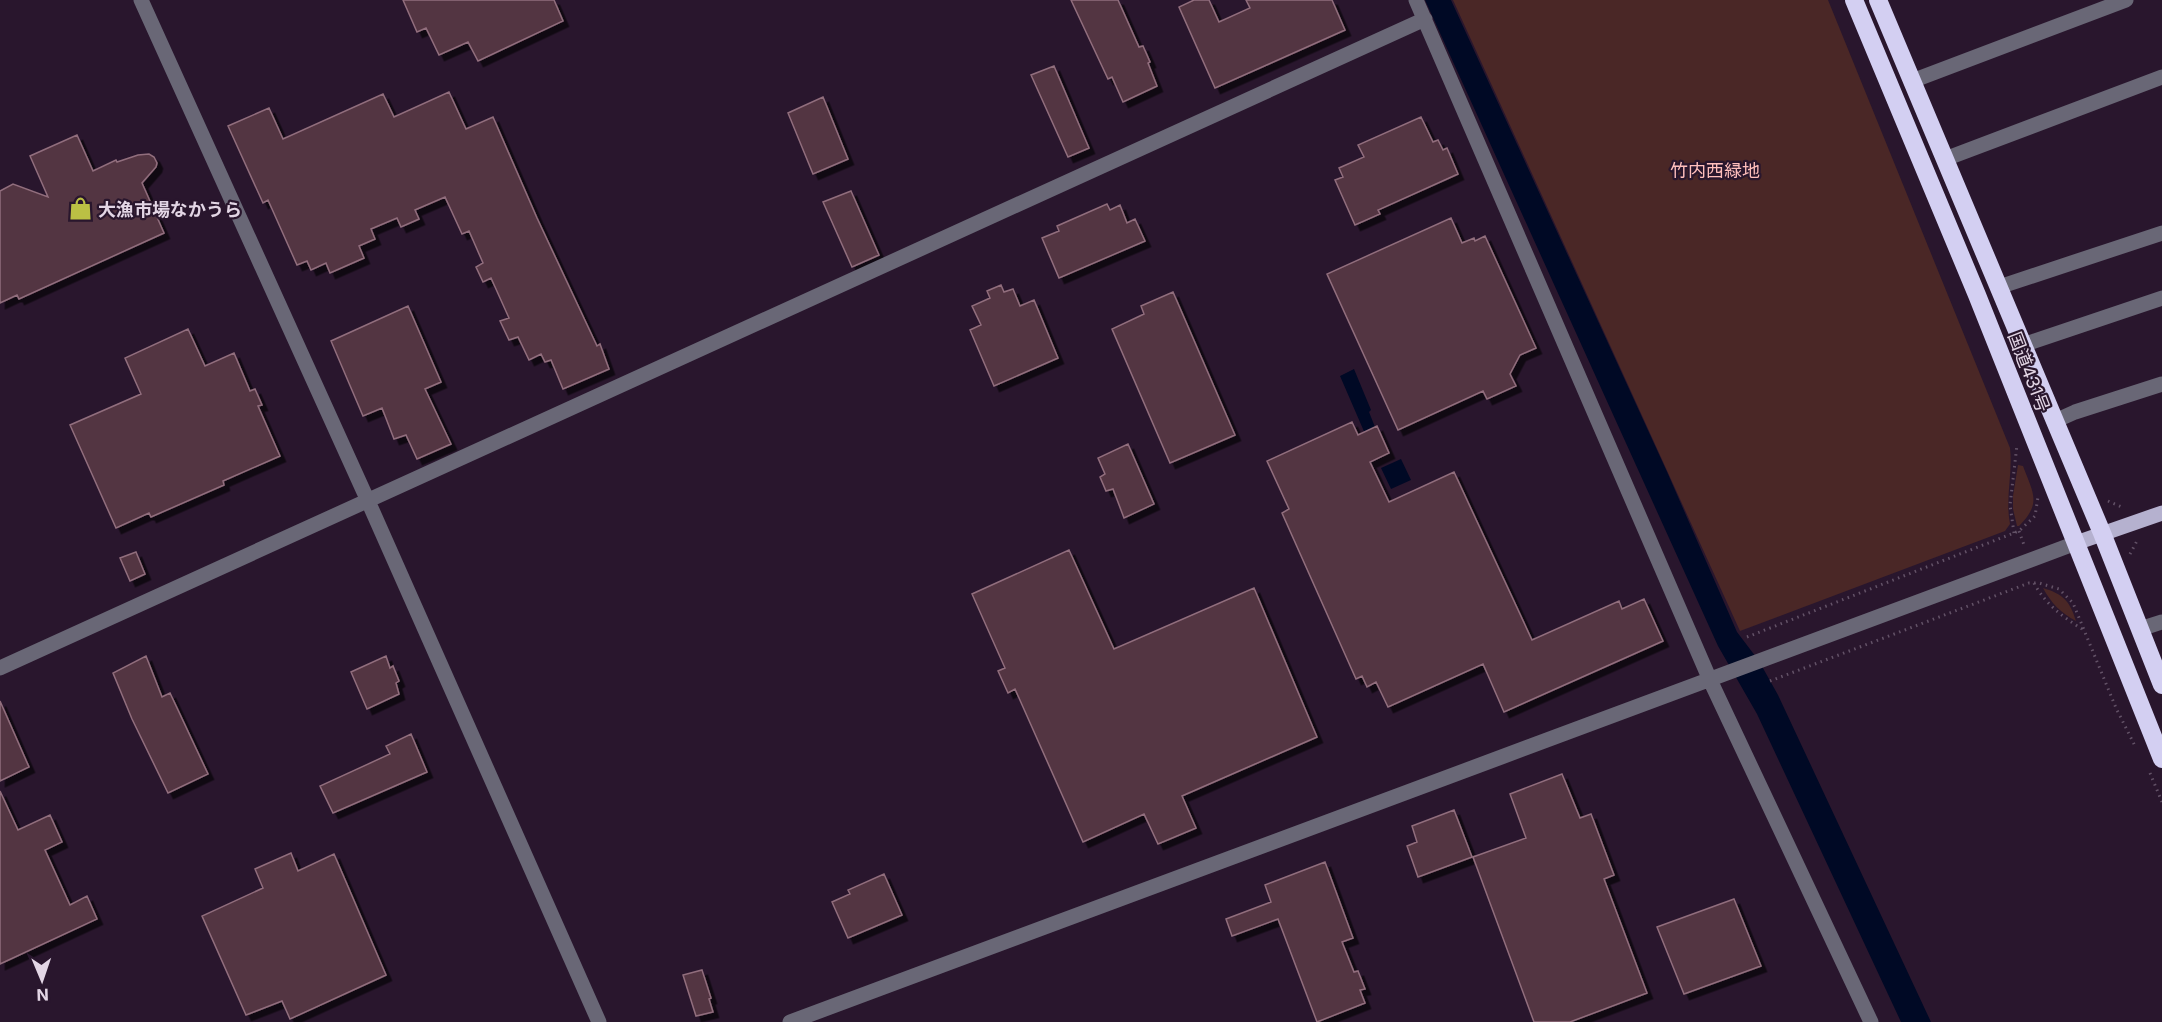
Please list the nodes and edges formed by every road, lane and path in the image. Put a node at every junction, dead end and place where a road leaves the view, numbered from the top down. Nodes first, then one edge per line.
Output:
1 (141, 0) edge
2 (1416, 0) edge
3 (1854, 0) edge
4 (1878, 0) edge
5 (2126, 0) edge
6 (1425, 19) junction
7 (2162, 77) edge
8 (1912, 81) junction
9 (1945, 159) junction
10 (2162, 233) edge
11 (1998, 287) junction
12 (2162, 298) edge
13 (2023, 345) junction
14 (2162, 384) edge
15 (2055, 421) junction
16 (2017, 439) dead end
17 (2101, 498) dead end
18 (368, 501) junction
19 (2129, 510) dead end
20 (2162, 513) edge
21 (2019, 531) dead end
22 (2014, 533) junction
23 (2102, 533) junction
24 (2145, 536) dead end
25 (2076, 543) junction
26 (2128, 557) dead end
27 (2034, 583) junction
28 (2162, 622) edge
29 (2140, 629) junction
30 (2084, 630) junction
31 (1747, 636) dead end
32 (0, 669) edge
33 (1710, 680) junction
34 (1770, 681) dead end
35 (2162, 685) edge
36 (2138, 750) dead end
37 (2155, 766) edge
38 (2162, 802) edge
39 (599, 1022) edge
40 (790, 1022) edge
41 (1871, 1022) edge

1 - 18 street
2 - 6 street
3 - 25 highway, 国道431号
4 - 8 highway, 国道431号
5 - 8 street
6 - 18 street
6 - 33 street
7 - 9 street
8 - 9 highway, 国道431号
9 - 11 highway, 国道431号
10 - 11 street
11 - 13 highway, 国道431号
12 - 13 street
13 - 15 highway, 国道431号
14 - 15 street
15 - 23 highway, 国道431号
16 - 22 path
17 - 19 path
18 - 32 street
18 - 39 street
20 - 23 main road
21 - 22 path
22 - 31 path
23 - 25 main road
23 - 29 highway, 国道431号
24 - 26 path
25 - 33 street
25 - 37 highway, 国道431号
27 - 30 path
27 - 30 path
27 - 34 path
28 - 29 street
29 - 35 highway, 国道431号
30 - 36 path
33 - 40 street
33 - 41 street
37 - 38 path

